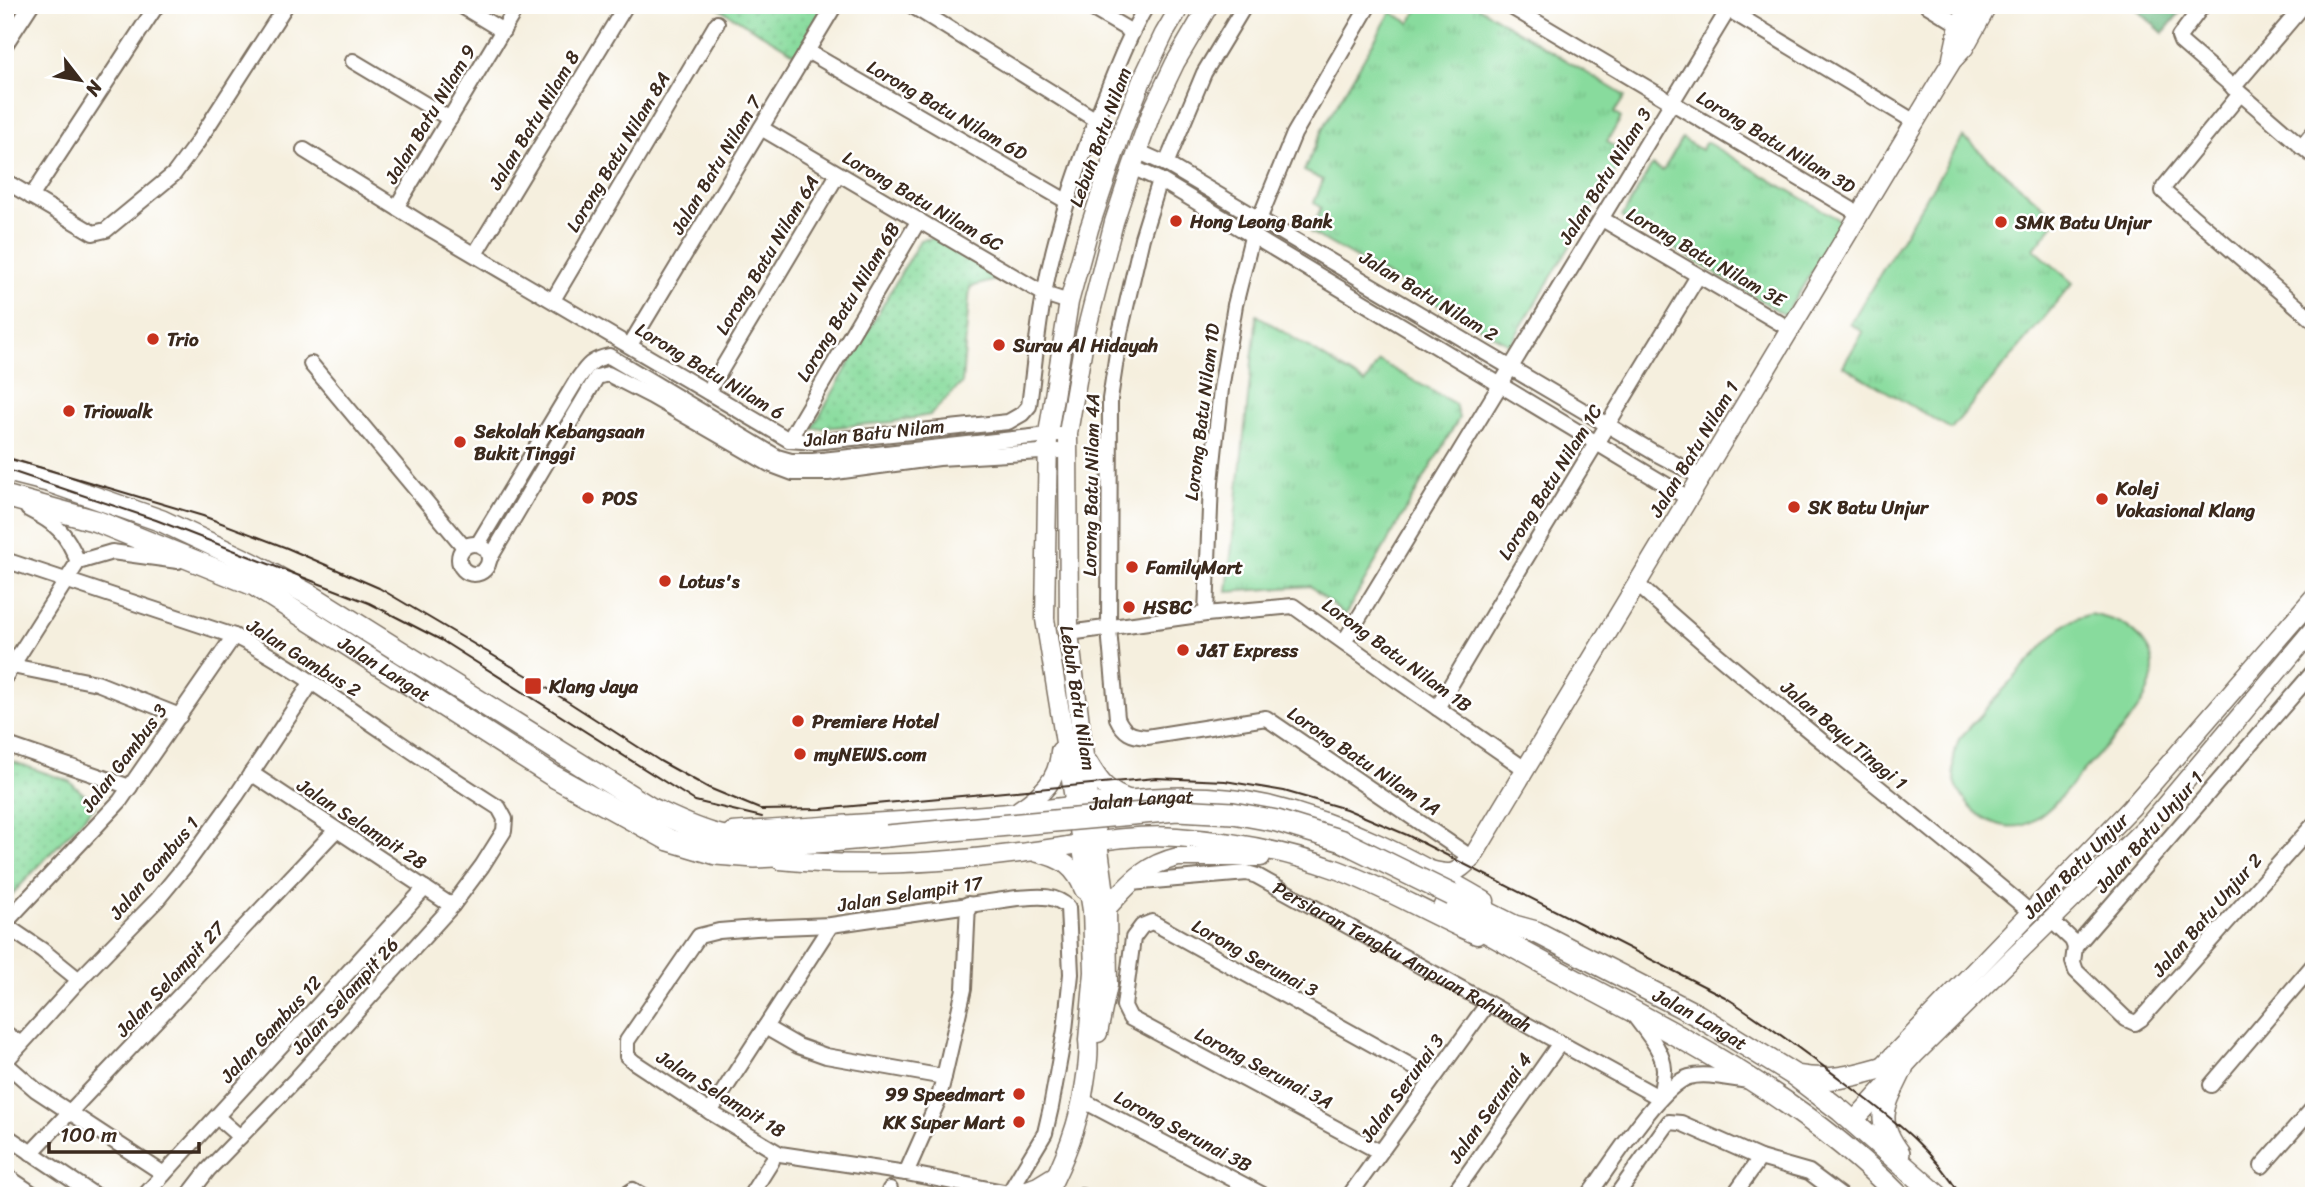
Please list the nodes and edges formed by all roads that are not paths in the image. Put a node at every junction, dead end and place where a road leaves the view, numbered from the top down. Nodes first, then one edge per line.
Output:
1 (31, 5) edge
2 (157, 5) edge
3 (286, 5) edge
4 (460, 5) edge
5 (518, 5) edge
6 (626, 5) edge
7 (835, 5) edge
8 (911, 5) edge
9 (1086, 5) edge
10 (1147, 5) edge
11 (1181, 5) edge
12 (1209, 5) edge
13 (1245, 5) edge
14 (1369, 5) edge
15 (1508, 5) edge
16 (1927, 5) edge
17 (1969, 5) edge
18 (1988, 5) edge
19 (2203, 5) edge
20 (2304, 5) edge
21 (1727, 7) edge
22 (717, 23) dead end
23 (1966, 29) junction
24 (503, 31) junction
25 (1132, 32) junction
26 (5, 45) edge
27 (807, 51) junction
28 (353, 61) dead end
29 (2237, 91) junction
30 (1673, 103) junction
31 (450, 118) junction
32 (1096, 120) junction
33 (1915, 122) junction
34 (761, 128) junction
35 (2314, 132) edge
36 (2301, 147) junction
37 (304, 150) dead end
38 (2314, 157) edge
39 (1135, 159) junction
40 (1166, 164) junction
41 (1108, 173) junction
42 (838, 174) junction
43 (1160, 180) junction
44 (5, 181) edge
45 (31, 197) junction
46 (1068, 202) junction
47 (397, 206) junction
48 (1859, 214) junction
49 (1260, 219) junction
50 (1602, 219) junction
51 (919, 220) junction
52 (1252, 237) junction
53 (475, 254) junction
54 (1698, 276) junction
55 (1044, 294) junction
56 (553, 300) junction
57 (1069, 302) junction
58 (2314, 321) edge
59 (1790, 329) junction
60 (630, 345) junction
61 (597, 358) junction
62 (311, 364) dead end
63 (1511, 367) junction
64 (601, 374) junction
65 (1500, 386) junction
66 (708, 392) junction
67 (1608, 425) junction
68 (884, 436) junction
69 (789, 440) junction
70 (1068, 442) junction
71 (1048, 443) junction
72 (1598, 444) junction
73 (898, 451) junction
74 (5, 470) edge
75 (1701, 477) junction
76 (5, 496) edge
77 (1688, 498) junction
78 (471, 545) junction
79 (5, 560) edge
80 (489, 560) junction
81 (78, 562) junction
82 (211, 566) junction
83 (69, 580) junction
84 (1637, 584) junction
85 (2314, 597) edge
86 (1206, 614) junction
87 (1109, 629) junction
88 (2312, 632) edge
89 (1069, 633) junction
90 (2282, 634) junction
91 (233, 636) junction
92 (1344, 642) junction
93 (8, 669) edge
94 (2314, 671) edge
95 (312, 682) junction
96 (1437, 708) junction
97 (180, 716) junction
98 (1061, 731) junction
99 (5, 744) edge
100 (1084, 756) junction
101 (1525, 769) junction
102 (251, 773) junction
103 (130, 788) junction
104 (1174, 798) junction
105 (1133, 800) junction
106 (1082, 806) junction
107 (499, 808) joint
108 (1019, 810) junction
109 (1000, 814) junction
110 (2314, 824) edge
111 (336, 830) junction
112 (718, 835) junction
113 (1177, 837) junction
114 (887, 842) junction
115 (1090, 843) junction
116 (1030, 852) junction
117 (996, 856) junction
118 (755, 858) junction
119 (1472, 858) junction
120 (1303, 859) junction
121 (1430, 870) junction
122 (1130, 883) junction
123 (425, 888) junction
124 (1448, 901) junction
125 (1484, 901) junction
126 (968, 904) junction
127 (452, 906) junction
128 (1100, 909) junction
129 (2030, 912) junction
130 (2051, 920) junction
131 (5, 924) edge
132 (831, 925) junction
133 (1536, 932) junction
134 (692, 944) joint
135 (1510, 947) junction
136 (2075, 947) junction
137 (2314, 964) edge
138 (1094, 972) junction
139 (1071, 974) junction
140 (79, 980) junction
141 (1488, 1003) junction
142 (1630, 1011) junction
143 (1130, 1018) joint
144 (765, 1027) junction
145 (5, 1034) edge
146 (1560, 1043) junction
147 (21, 1044) junction
148 (1090, 1052) junction
149 (5, 1062) edge
150 (1891, 1069) junction
151 (1794, 1075) junction
152 (944, 1077) junction
153 (1433, 1078) junction
154 (1756, 1083) junction
155 (2211, 1085) dead end
156 (1660, 1098) junction
157 (1082, 1100) junction
158 (2314, 1107) edge
159 (710, 1112) junction
160 (71, 1113) junction
161 (217, 1117) junction
162 (1853, 1122) junction
163 (5, 1135) edge
164 (240, 1137) junction
165 (1837, 1140) junction
166 (1380, 1152) junction
167 (32, 1153) junction
168 (1760, 1158) junction
169 (772, 1161) dead end
170 (2262, 1166) dead end
171 (906, 1173) junction
172 (164, 1174) junction
173 (1057, 1174) junction
174 (5, 1175) edge
175 (1918, 1177) junction
176 (1018, 1194) edge
177 (36, 1196) edge
178 (96, 1196) edge
179 (144, 1196) edge
180 (188, 1196) edge
181 (624, 1196) edge
182 (643, 1196) edge
183 (750, 1196) edge
184 (1046, 1196) edge
185 (1265, 1196) edge
186 (1349, 1196) edge
187 (1452, 1196) edge
188 (1588, 1196) edge
189 (1616, 1196) edge
190 (1733, 1196) edge
191 (1841, 1196) edge
192 (1899, 1196) edge
193 (1938, 1196) edge

1 - 26 street
2 - 45 street
3 - 45 street
4 - 24 street
5 - 24 street, Jalan Batu Nilam 9
6 - 53 street, Jalan Batu Nilam 8
7 - 27 street, Jalan Batu Nilam 7
8 - 32 street
9 - 25 street
10 - 25 street, Lorong Batu Nilam 6
11 - 41 main road, Lebuh Batu Nilam
12 - 39 main road, Lebuh Batu Nilam
13 - 40 street
14 - 49 street, Lorong Batu Nilam 1D
15 - 30 street, Lorong Batu Nilam 3D
16 - 23 street
17 - 23 main road, Jalan Batu Nilam 1
18 - 23 main road, Jalan Batu Nilam 1
19 - 29 street
20 - 29 street
21 - 30 street, Jalan Batu Nilam 3
21 - 33 street
22 - 56 street, Lorong Batu Nilam 8A
23 - 33 main road, Jalan Batu Nilam 1
24 - 31 street, Jalan Batu Nilam 9
25 - 32 street, Lorong Batu Nilam 6
27 - 34 street, Jalan Batu Nilam 7
27 - 46 street, Lorong Batu Nilam 6D
28 - 31 street
29 - 36 street
29 - 58 street
30 - 48 street, Lorong Batu Nilam 3D
30 - 50 street, Jalan Batu Nilam 3
31 - 47 street, Jalan Batu Nilam 9
32 - 46 street, Lorong Batu Nilam 6
33 - 48 main road, Jalan Batu Nilam 1
34 - 42 street, Lorong Batu Nilam 6C
34 - 60 street, Jalan Batu Nilam 7
35 - 36 street
36 - 38 street
37 - 47 street, Lorong Batu Nilam 6
39 - 40 street, Jalan Batu Nilam 2
39 - 41 main road
39 - 43 street
39 - 70 main road, Lebuh Batu Nilam
40 - 49 street, Jalan Batu Nilam 2
41 - 57 main road, Lebuh Batu Nilam
42 - 51 street, Lorong Batu Nilam 6C
42 - 66 street, Lorong Batu Nilam 6A
43 - 52 street
43 - 87 street, Lorong Batu Nilam 4A
44 - 45 street
46 - 55 street, Lorong Batu Nilam 6
47 - 53 street, Lorong Batu Nilam 6
48 - 59 main road, Jalan Batu Nilam 1
49 - 52 street, Lorong Batu Nilam 1D
49 - 63 street, Jalan Batu Nilam 2
50 - 54 street, Lorong Batu Nilam 3E
50 - 63 street, Jalan Batu Nilam 3
51 - 55 street, Lorong Batu Nilam 6C
51 - 69 street, Lorong Batu Nilam 6B
52 - 65 street
52 - 86 street, Lorong Batu Nilam 1D
53 - 56 street, Lorong Batu Nilam 6
54 - 59 street, Lorong Batu Nilam 3E
54 - 67 street, Lorong Batu Nilam 1C
55 - 57 street, Lorong Batu Nilam 6C
55 - 68 street, Lorong Batu Nilam 6
56 - 60 street, Lorong Batu Nilam 6
57 - 71 main road, Lebuh Batu Nilam
59 - 75 main road, Jalan Batu Nilam 1
60 - 66 street, Lorong Batu Nilam 6
61 - 64 street
61 - 73 street, Jalan Batu Nilam
61 - 78 street
62 - 78 street
63 - 65 street
63 - 67 street, Jalan Batu Nilam 2
64 - 71 street, Jalan Batu Nilam
64 - 80 street
65 - 72 street
65 - 92 street
66 - 69 street, Lorong Batu Nilam 6
67 - 72 street, Lorong Batu Nilam 1C
67 - 75 street, Jalan Batu Nilam 2
68 - 69 street, Lorong Batu Nilam 6
68 - 73 street
70 - 71 street, Jalan Batu Nilam
70 - 89 main road, Lebuh Batu Nilam
71 - 73 street, Jalan Batu Nilam
71 - 98 main road, Lebuh Batu Nilam
72 - 77 street
72 - 96 street, Lorong Batu Nilam 1C
74 - 112 highway, Jalan Langat
75 - 77 main road, Jalan Batu Nilam 1
76 - 81 street
76 - 82 highway, Jalan Langat
77 - 84 main road, Jalan Batu Nilam 1
78 - 80 street
78 - 80 street
79 - 83 street, Jalan Gambus 2
81 - 82 street
81 - 83 street
82 - 118 highway, Jalan Langat
83 - 91 street, Jalan Gambus 2
83 - 93 street
84 - 101 main road, Jalan Batu Nilam 1
84 - 129 street, Jalan Bayu Tinggi 1
85 - 90 main road, Jalan Batu Unjur
86 - 87 street, Lorong Batu Nilam 1B
86 - 92 street, Lorong Batu Nilam 1B
87 - 89 street, Lorong Batu Nilam 1B
87 - 119 street, Lorong Batu Nilam 1A
88 - 90 main road
88 - 130 main road, Jalan Batu Unjur
89 - 100 main road, Lebuh Batu Nilam
90 - 129 main road, Jalan Batu Unjur
91 - 95 street, Jalan Gambus 2
91 - 97 street, Jalan Gambus 3
92 - 96 street, Lorong Batu Nilam 1B
93 - 97 street
94 - 136 street, Jalan Batu Unjur 1
95 - 102 street, Jalan Gambus 1
95 - 107 street, Jalan Gambus 2
96 - 101 street, Lorong Batu Nilam 1B
97 - 103 street, Jalan Gambus 3
98 - 106 main road, Lebuh Batu Nilam
98 - 108 main road
99 - 103 street
100 - 105 main road
100 - 106 main road, Lebuh Batu Nilam
101 - 119 main road, Jalan Batu Nilam 1
102 - 111 street, Jalan Selampit 28
102 - 140 street, Jalan Gambus 1
103 - 131 street, Jalan Gambus 3
104 - 105 main road, Jalan Langat
104 - 113 main road
104 - 121 main road, Jalan Langat
105 - 106 main road, Jalan Langat
106 - 108 main road, Jalan Langat
106 - 115 main road, Lebuh Batu Nilam
107 - 127 street, Jalan Selampit 26
108 - 109 main road, Jalan Langat
109 - 112 main road, Jalan Langat
109 - 117 main road
110 - 136 street, Jalan Batu Unjur 2
111 - 123 street, Jalan Selampit 28
111 - 160 street, Jalan Selampit 27
112 - 114 highway, Jalan Langat
113 - 115 main road, Jalan Langat
113 - 120 main road, Jalan Langat
114 - 118 highway, Jalan Langat
114 - 124 highway, Jalan Langat
115 - 116 main road, Jalan Langat
115 - 128 main road, Lebuh Batu Nilam
116 - 117 main road, Jalan Langat
116 - 128 main road
117 - 118 main road, Jalan Langat
119 - 121 main road
119 - 125 main road
120 - 122 main road
120 - 135 main road, Jalan Langat
121 - 125 main road, Jalan Langat
122 - 128 main road
122 - 141 street, Persiaran Tengku Ampuan Rahimah
123 - 127 street, Jalan Selampit 28
123 - 161 street, Jalan Gambus 12
124 - 133 highway, Jalan Langat
124 - 135 highway, Jalan Langat
125 - 133 main road, Jalan Langat
126 - 132 street, Jalan Selampit 17
126 - 139 street, Jalan Selampit 17
126 - 152 street
127 - 164 street, Jalan Selampit 26
128 - 138 main road, Lebuh Batu Nilam
128 - 148 main road, Lebuh Batu Nilam
129 - 150 main road, Jalan Batu Unjur
130 - 136 street
130 - 150 main road, Jalan Batu Unjur
131 - 140 street
132 - 134 street, Jalan Selampit 17
132 - 144 street
133 - 151 highway, Jalan Langat
134 - 159 street, Jalan Selampit 18
135 - 142 highway, Jalan Langat
137 - 155 street
138 - 139 street
138 - 148 main road, Lebuh Batu Nilam
139 - 176 street, Jalan Selampit 17
140 - 147 street, Jalan Gambus 1
141 - 146 street, Persiaran Tengku Ampuan Rahimah
141 - 153 street, Jalan Serunai 3
142 - 154 highway
142 - 156 street
143 - 153 street, Lorong Serunai 3
143 - 166 street, Lorong Serunai 3A
144 - 152 street
144 - 159 street
145 - 147 street
146 - 156 street, Persiaran Tengku Ampuan Rahimah
146 - 187 street, Jalan Serunai 4
147 - 149 street, Jalan Gambus 1
148 - 157 main road
149 - 160 street
150 - 151 highway
150 - 162 main road, Jalan Batu Unjur
150 - 175 highway
151 - 162 highway, Jalan Langat
152 - 171 street
153 - 166 street, Jalan Serunai 3
154 - 156 street
154 - 165 highway
156 - 188 street
157 - 173 main road
157 - 185 street, Lorong Serunai 3B
158 - 170 street
159 - 171 street, Jalan Selampit 18
160 - 167 street, Jalan Selampit 27
160 - 172 street
161 - 164 street
161 - 172 street, Jalan Gambus 12
162 - 165 highway
162 - 175 highway
163 - 167 street
164 - 180 street, Jalan Selampit 26
165 - 192 highway
166 - 186 street, Jalan Serunai 3
167 - 178 street
168 - 189 street
168 - 190 street
168 - 191 street
169 - 183 street
171 - 176 street, Jalan Selampit 18
172 - 179 street, Jalan Gambus 12
173 - 176 main road
173 - 184 main road
174 - 177 street
175 - 193 highway
181 - 182 street

